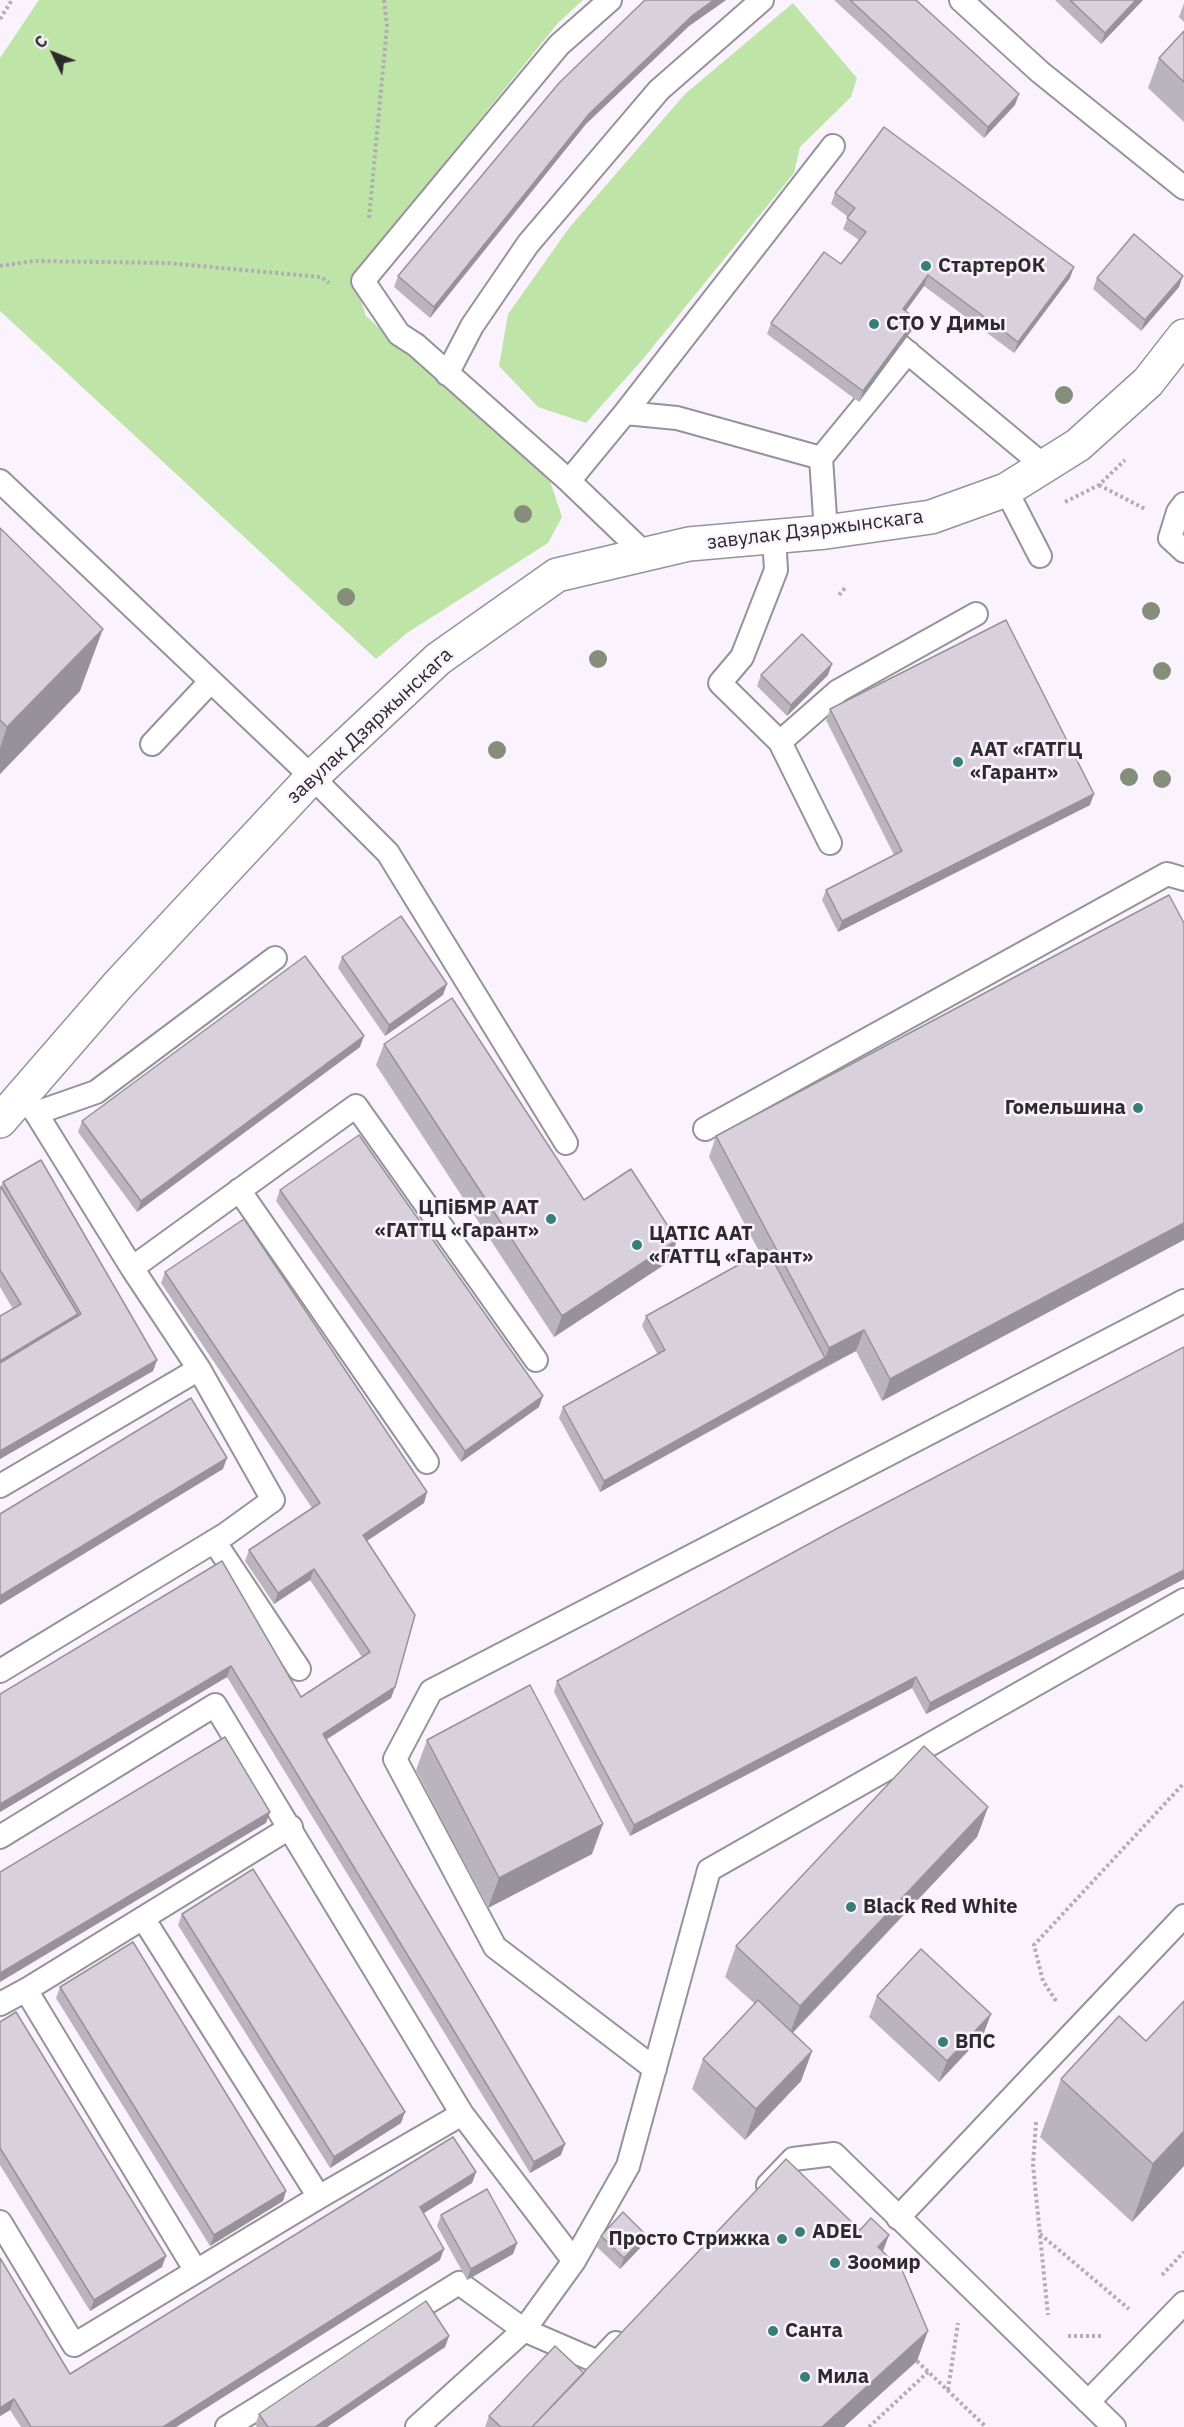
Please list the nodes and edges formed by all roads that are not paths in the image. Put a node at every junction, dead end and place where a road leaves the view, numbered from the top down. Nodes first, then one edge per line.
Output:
1 (610, 0) edge
2 (762, 0) edge
3 (961, 0) edge
4 (833, 146) dead end
5 (1184, 188) edge
6 (1184, 336) edge
7 (447, 374) junction
8 (625, 413) junction
9 (821, 458) junction
10 (1044, 466) junction
11 (0, 481) edge
12 (569, 481) junction
13 (1006, 490) junction
14 (1179, 514) edge
15 (826, 532) junction
16 (774, 536) junction
17 (1184, 551) edge
18 (645, 554) junction
19 (1040, 556) dead end
20 (975, 614) dead end
21 (211, 681) junction
22 (780, 742) junction
23 (152, 744) dead end
24 (312, 777) junction
25 (830, 843) dead end
26 (1184, 879) edge
27 (275, 958) dead end
28 (29, 1105) junction
29 (0, 1121) edge
30 (705, 1128) dead end
31 (566, 1143) dead end
32 (239, 1190) junction
33 (132, 1268) junction
34 (1184, 1301) edge
35 (536, 1360) dead end
36 (199, 1369) junction
37 (428, 1462) dead end
38 (0, 1486) edge
39 (214, 1541) junction
40 (1184, 1600) edge
41 (299, 1669) dead end
42 (0, 1671) edge
43 (291, 1827) junction
44 (0, 1837) edge
45 (1184, 1916) edge
46 (143, 1918) junction
47 (26, 1990) junction
48 (0, 2004) edge
49 (655, 2069) junction
50 (462, 2114) junction
51 (319, 2197) junction
52 (750, 2204) edge
53 (898, 2218) junction
54 (0, 2222) edge
55 (574, 2261) junction
56 (196, 2271) junction
57 (1184, 2303) edge
58 (630, 2329) edge
59 (524, 2330) junction
60 (1088, 2402) junction
61 (227, 2427) edge
62 (417, 2427) edge
63 (1114, 2427) edge

1 - 7 lane
2 - 7 lane
3 - 5 lane
4 - 8 lane
6 - 10 street, завулак Дзяржынскага
7 - 12 lane
8 - 9 lane
8 - 12 lane
9 - 10 lane
9 - 15 lane
10 - 13 street, завулак Дзяржынскага
11 - 21 lane
12 - 18 lane
13 - 15 street, завулак Дзяржынскага
13 - 19 lane
14 - 17 lane
15 - 16 street, завулак Дзяржынскага
16 - 18 street, завулак Дзяржынскага
16 - 22 lane
18 - 24 street, завулак Дзяржынскага
20 - 22 lane
21 - 23 lane
21 - 24 lane
22 - 25 lane
24 - 28 street, завулак Дзяржынскага
24 - 31 lane
26 - 30 lane
27 - 28 lane
28 - 29 street, завулак Дзяржынскага
28 - 33 lane
32 - 33 lane
32 - 35 lane
32 - 37 lane
33 - 36 lane
34 - 49 lane
36 - 38 lane
36 - 39 lane
39 - 41 lane
39 - 42 lane
40 - 49 lane
43 - 44 lane
43 - 46 lane
43 - 50 lane
45 - 53 lane
46 - 47 lane
46 - 51 lane
47 - 48 lane
47 - 56 lane
49 - 55 lane
50 - 51 lane
50 - 55 lane
51 - 56 lane
52 - 53 lane
53 - 60 lane
54 - 56 lane
55 - 59 lane
57 - 60 lane
58 - 59 lane
59 - 61 lane
59 - 62 lane
60 - 63 lane

